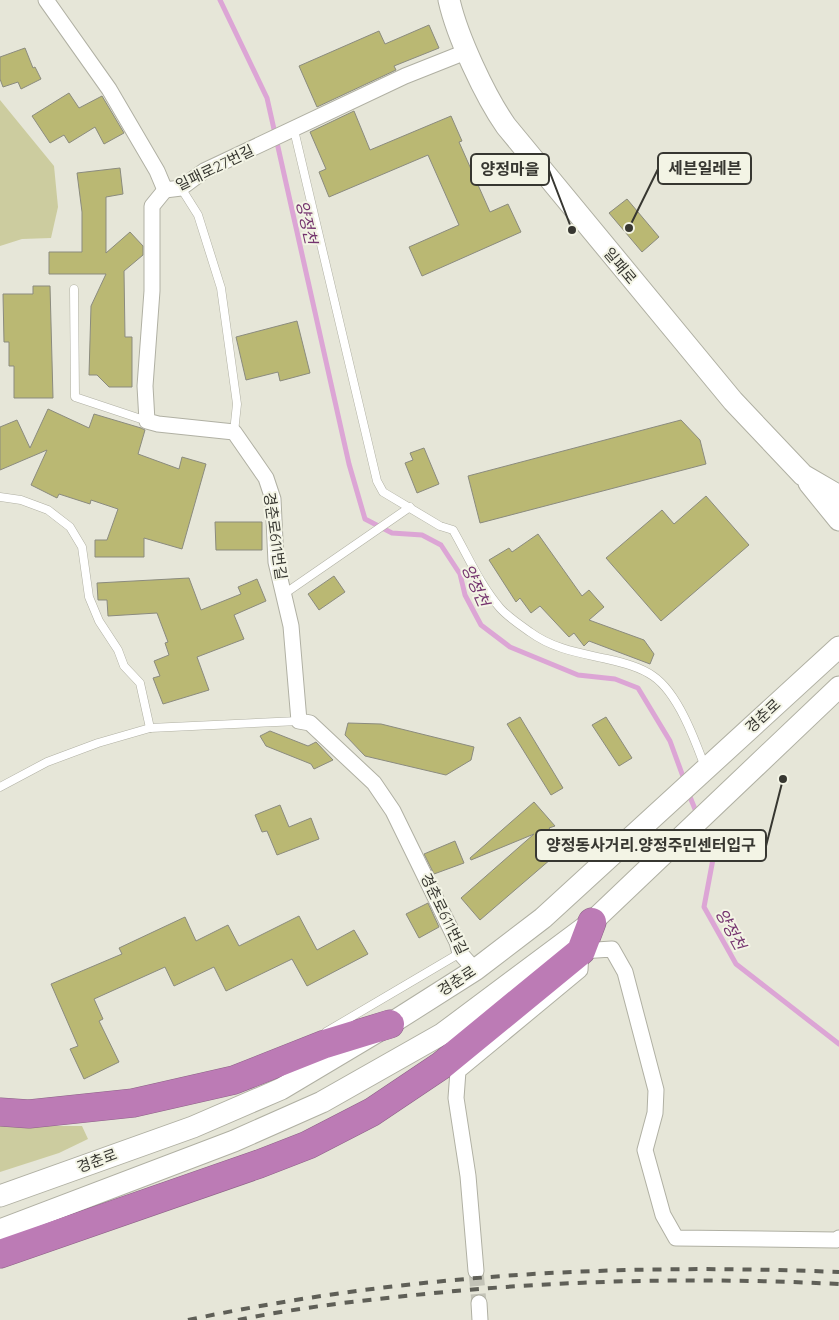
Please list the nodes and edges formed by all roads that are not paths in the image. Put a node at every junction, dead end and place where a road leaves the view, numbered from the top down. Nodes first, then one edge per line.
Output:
1 (46, 0) edge
2 (449, 0) edge
3 (468, 51) junction
4 (291, 132) junction
5 (181, 188) junction
6 (165, 190) junction
7 (74, 289) dead end
8 (147, 421) junction
9 (234, 432) junction
10 (803, 475) junction
11 (839, 496) edge
12 (0, 497) edge
13 (407, 509) junction
14 (839, 520) edge
15 (284, 594) junction
16 (839, 634) edge
17 (834, 651) edge
18 (836, 691) edge
19 (299, 721) junction
20 (150, 728) junction
21 (702, 773) junction
22 (0, 787) edge
23 (592, 922) junction
24 (581, 951) junction
25 (460, 953) junction
26 (475, 970) junction
27 (390, 1024) junction
28 (319, 1036) dead end
29 (161, 1087) dead end
30 (151, 1090) dead end
31 (0, 1112) edge
32 (0, 1196) edge
33 (0, 1230) edge
34 (839, 1238) edge
35 (0, 1254) edge
36 (476, 1271) tunnel mouth
37 (479, 1303) tunnel mouth
38 (480, 1320) edge

1 - 6 street, 일패로27번길
2 - 3 main road, 일패로
3 - 4 street, 일패로27번길
3 - 10 main road, 일패로
4 - 5 street, 일패로27번길
4 - 13 lane
5 - 6 street, 일패로27번길
5 - 9 lane
6 - 8 street
7 - 8 lane
8 - 9 street
9 - 15 street, 경춘로611번길
10 - 11 main road, 일패로
10 - 14 main road
12 - 20 lane
13 - 15 lane
13 - 21 lane
15 - 19 street, 경춘로611번길
16 - 17 main road
17 - 21 main road, 경춘로
18 - 23 main road, 경춘로
19 - 20 lane
19 - 25 street, 경춘로611번길
20 - 22 lane
21 - 26 main road, 경춘로
23 - 24 highway
23 - 33 main road, 경춘로
24 - 34 street
24 - 35 highway
24 - 36 street
25 - 26 street, 경춘로611번길
25 - 28 lane
26 - 27 main road, 경춘로
27 - 31 highway
27 - 32 main road, 경춘로
29 - 30 lane
37 - 38 street

